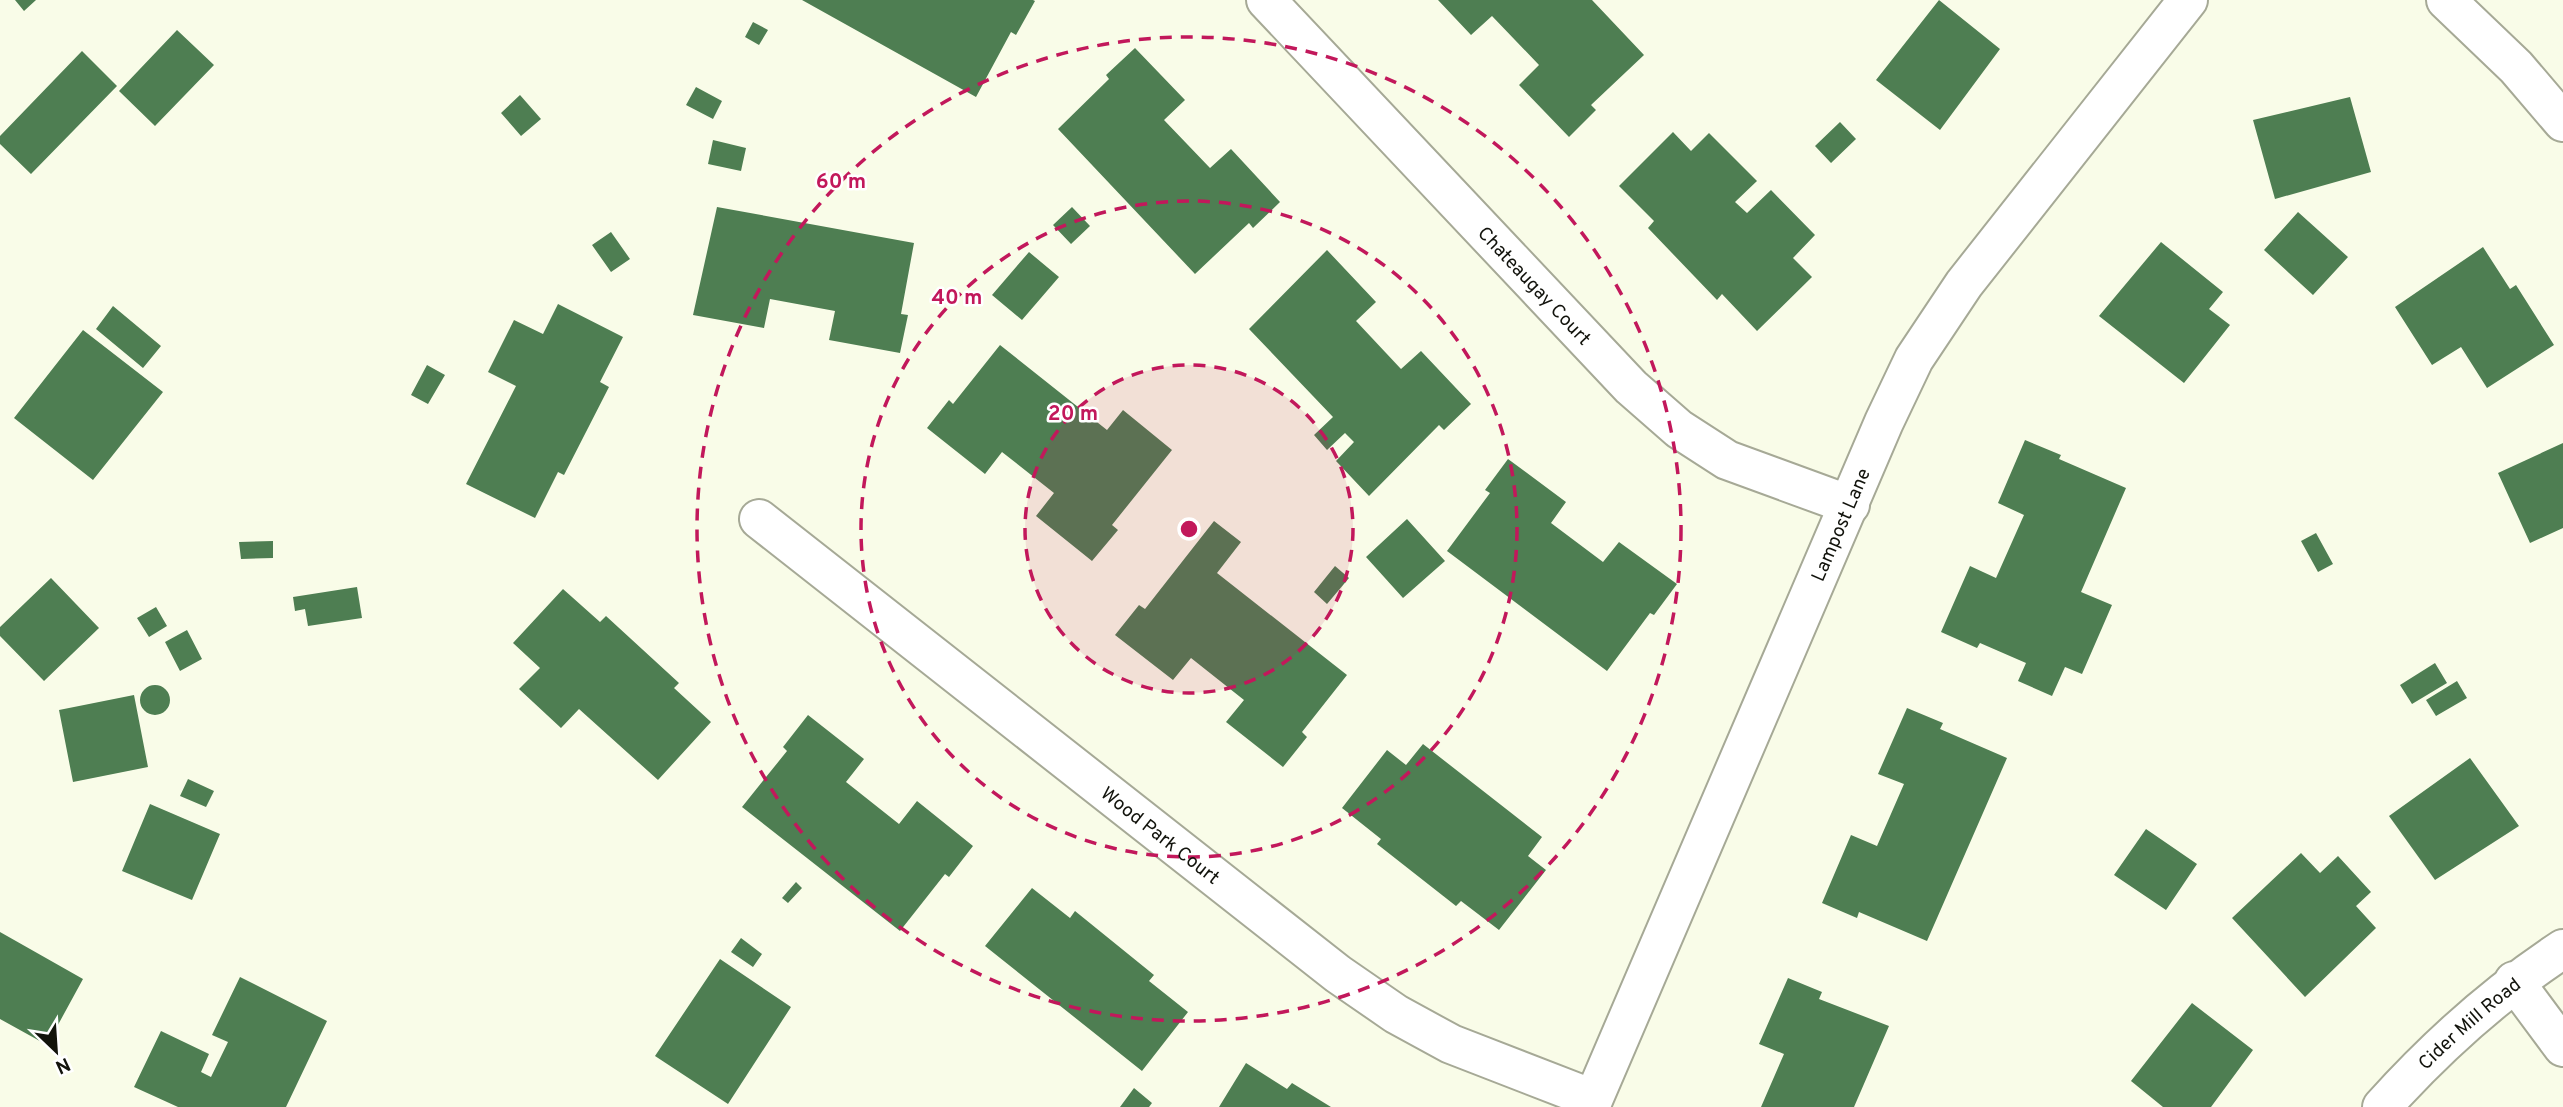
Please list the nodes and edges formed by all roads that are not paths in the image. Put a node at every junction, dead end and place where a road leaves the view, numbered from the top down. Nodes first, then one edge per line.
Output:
1 (1265, 0) edge
2 (2188, 0) edge
3 (2446, 0) edge
4 (2563, 122) edge
5 (1850, 505) junction
6 (759, 519) dead end
7 (2563, 949) edge
8 (2514, 981) junction
9 (2563, 1047) edge
10 (1591, 1103) edge
11 (2382, 1107) edge

1 - 5 street, Chateaugay Court
2 - 5 street, Lampost Lane
3 - 4 street
5 - 10 street, Lampost Lane
6 - 10 street, Wood Park Court
7 - 8 street, Cider Mill Road
8 - 9 street
8 - 11 street, Cider Mill Road

